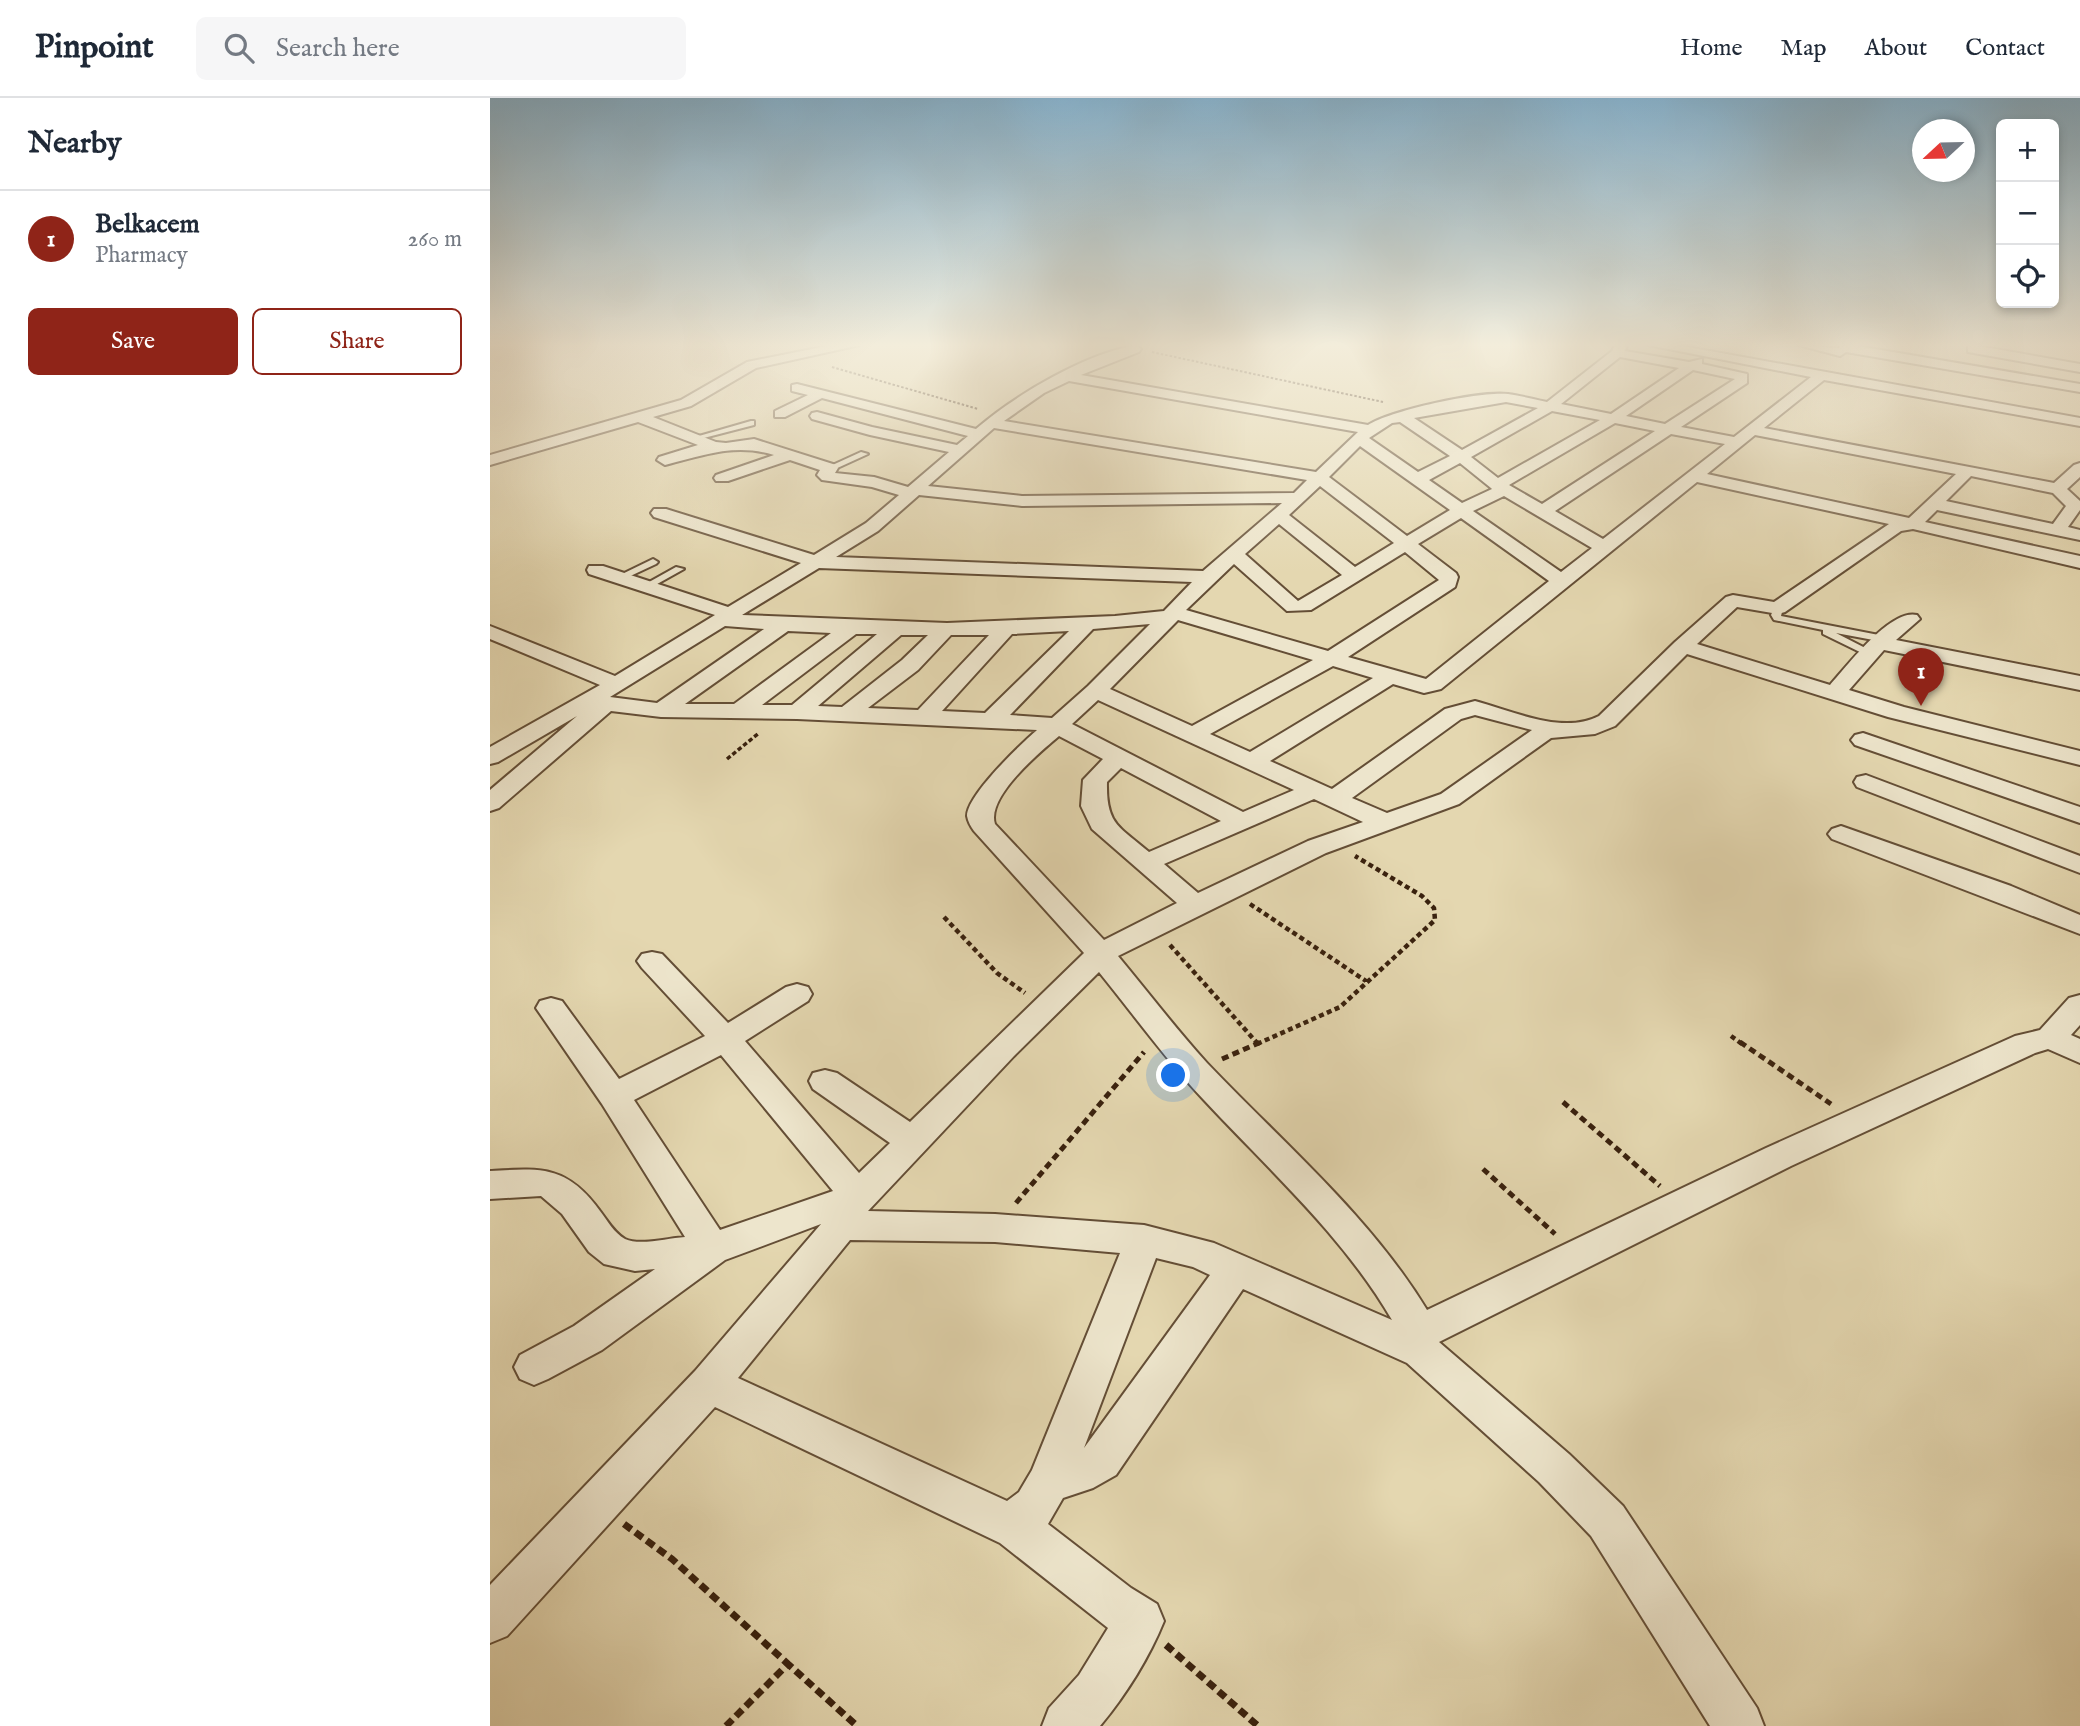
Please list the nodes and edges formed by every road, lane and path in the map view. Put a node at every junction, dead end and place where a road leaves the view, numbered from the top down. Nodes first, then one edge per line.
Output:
1 (625, 421) edge
2 (650, 421) edge
3 (835, 421) edge
4 (974, 421) edge
5 (982, 421) edge
6 (995, 421) edge
7 (1297, 421) edge
8 (1391, 421) edge
9 (1398, 421) edge
10 (1475, 421) edge
11 (1526, 421) edge
12 (1609, 421) edge
13 (1628, 421) edge
14 (1679, 421) edge
15 (1760, 421) edge
16 (751, 423) dead end
17 (991, 424) junction
18 (1667, 429) junction
19 (1364, 434) junction
20 (1500, 436) junction
21 (1744, 436) junction
22 (696, 438) junction
23 (713, 446) junction
24 (765, 447) junction
25 (961, 450) junction
26 (864, 454) dead end
27 (791, 455) junction
28 (1462, 457) junction
29 (490, 460) edge
30 (665, 460) dead end
31 (708, 464) dead end
32 (2080, 467) edge
33 (830, 468) junction
34 (1968, 471) junction
35 (1694, 476) junction
36 (1319, 477) junction
37 (722, 478) dead end
38 (1416, 480) junction
39 (2068, 484) edge
40 (1501, 487) junction
41 (914, 492) junction
42 (1298, 498) junction
43 (1934, 504) junction
44 (2078, 504) edge
45 (1460, 510) junction
46 (1542, 512) junction
47 (660, 513) dead end
48 (1279, 515) junction
49 (1913, 524) junction
50 (2057, 530) junction
51 (2080, 536) edge
52 (1406, 543) junction
53 (1604, 547) junction
54 (1234, 554) junction
55 (653, 562) dead end
56 (817, 562) junction
57 (2080, 562) edge
58 (679, 569) dead end
59 (596, 570) dead end
60 (1354, 575) junction
61 (621, 577) junction
62 (1208, 577) junction
63 (1561, 581) junction
64 (647, 586) junction
65 (1778, 608) junction
66 (1173, 615) junction
67 (726, 617) junction
68 (1910, 619) dead end
69 (1813, 624) junction
70 (782, 625) junction
71 (1085, 626) junction
72 (852, 627) junction
73 (897, 628) junction
74 (946, 629) junction
75 (1005, 629) junction
76 (490, 632) edge
77 (1877, 645) junction
78 (1682, 646) junction
79 (1330, 659) junction
80 (1389, 677) junction
81 (2080, 683) edge
82 (1428, 685) junction
83 (1096, 691) junction
84 (1835, 693) junction
85 (603, 696) junction
86 (1470, 709) junction
87 (661, 710) junction
88 (738, 711) junction
89 (797, 712) junction
90 (847, 714) junction
91 (923, 718) junction
92 (991, 720) junction
93 (1056, 726) junction
94 (1558, 730) junction
95 (1192, 735) junction
96 (1863, 740) dead end
97 (490, 757) edge
98 (1118, 758) junction
99 (2080, 758) edge
100 (1251, 762) junction
101 (1866, 782) dead end
102 (1324, 794) junction
103 (490, 803) edge
104 (2080, 815) edge
105 (1242, 821) junction
106 (1385, 822) junction
107 (1842, 834) dead end
108 (1331, 842) junction
109 (1145, 863) junction
110 (2080, 865) edge
111 (1227, 889) junction
112 (1195, 905) junction
113 (944, 917) dead end
114 (2080, 925) edge
115 (1153, 926) junction
116 (1100, 954) junction
117 (652, 961) dead end
118 (1366, 981) junction
119 (797, 994) dead end
120 (2080, 1005) edge
121 (551, 1008) dead end
122 (1046, 1008) junction
123 (1163, 1030) junction
124 (1731, 1035) dead end
125 (726, 1038) junction
126 (1258, 1044) junction
127 (2066, 1045) edge
128 (1195, 1070) junction
129 (825, 1081) dead end
130 (614, 1097) junction
131 (1563, 1102) dead end
132 (1855, 1121) junction
133 (912, 1141) junction
134 (1483, 1169) dead end
135 (490, 1185) edge
136 (1681, 1205) junction
137 (849, 1211) junction
138 (995, 1228) junction
139 (1144, 1240) junction
140 (712, 1250) junction
141 (1580, 1256) junction
142 (1235, 1270) junction
143 (1421, 1341) junction
144 (534, 1367) dead end
145 (709, 1384) junction
146 (1049, 1482) junction
147 (597, 1504) junction
148 (1012, 1524) junction
149 (490, 1619) edge
150 (1140, 1621) junction
151 (788, 1664) junction
152 (726, 1726) edge
153 (857, 1726) edge
154 (1067, 1726) edge
155 (1258, 1726) edge
156 (1739, 1726) edge

1 - 29 street
2 - 22 street
3 - 25 street
4 - 17 street
5 - 17 path
6 - 17 street
7 - 19 street
8 - 19 street
9 - 28 street
10 - 20 street
11 - 20 street
12 - 40 street
13 - 18 street
14 - 18 street
15 - 21 street
16 - 22 lane
17 - 25 street
17 - 36 street
18 - 21 street
18 - 46 street
19 - 36 street
19 - 38 street
20 - 28 street
21 - 34 street
21 - 35 street
22 - 23 street
23 - 24 street
23 - 30 street
24 - 27 street
24 - 31 street
25 - 41 street
26 - 33 lane
27 - 33 street
27 - 37 street
28 - 38 street
28 - 40 street
32 - 39 street
33 - 41 street
34 - 39 street
34 - 43 street
35 - 49 street
35 - 53 street
36 - 42 street
36 - 52 street
38 - 45 street
39 - 44 street
40 - 45 street
40 - 46 street
41 - 42 street
41 - 56 street
42 - 48 street
43 - 49 street
43 - 50 street
44 - 50 street
45 - 52 street
45 - 63 street
46 - 53 street
47 - 56 street
48 - 54 street
48 - 60 street
49 - 57 street
49 - 65 street
50 - 51 street
52 - 60 street
52 - 79 street
53 - 63 street
54 - 60 street
54 - 62 street
55 - 61 lane
56 - 62 street
56 - 67 street
58 - 64 lane
59 - 61 street
61 - 64 street
62 - 66 street
63 - 82 street
64 - 67 street
65 - 69 lane
65 - 78 street
66 - 71 street
66 - 79 street
66 - 83 street
67 - 70 street
67 - 85 street
68 - 77 street
69 - 77 lane
69 - 77 lane
70 - 72 street
70 - 87 street
71 - 75 street
71 - 92 street
72 - 73 street
72 - 88 street
73 - 74 street
73 - 89 street
74 - 75 street
74 - 90 street
75 - 91 street
76 - 85 street
77 - 81 street
77 - 84 street
78 - 84 street
78 - 94 street
79 - 80 street
79 - 95 street
80 - 82 street
80 - 100 street
82 - 86 street
83 - 93 street
83 - 95 street
84 - 99 street
85 - 87 street
85 - 97 street
85 - 103 street
86 - 94 street
86 - 102 street
87 - 88 street
88 - 89 street
89 - 90 street
90 - 91 street
91 - 92 street
92 - 93 street
93 - 98 street
93 - 116 street
94 - 106 street
95 - 100 street
96 - 104 street
98 - 105 street
98 - 109 street
100 - 102 street
101 - 110 street
102 - 105 street
102 - 106 street
105 - 109 street
106 - 108 street
107 - 114 street
108 - 111 street
108 - 118 path
109 - 112 street
111 - 112 street
111 - 118 path
112 - 115 street
113 - 122 path
115 - 116 street
115 - 126 path
116 - 122 street
116 - 123 street
117 - 125 street
118 - 126 path
119 - 125 street
120 - 127 street
121 - 130 street
122 - 133 street
123 - 128 street
123 - 138 path
124 - 132 path
125 - 130 street
125 - 137 street
126 - 128 path
127 - 132 street
128 - 143 street
129 - 133 street
130 - 140 street
131 - 136 path
132 - 136 street
133 - 137 street
134 - 141 path
135 - 140 street
136 - 141 street
137 - 138 street
137 - 140 street
137 - 145 street
138 - 139 street
139 - 142 street
139 - 146 street
140 - 144 street
141 - 143 street
142 - 143 street
142 - 146 street
143 - 156 street
145 - 147 street
145 - 148 street
146 - 148 street
147 - 149 street
147 - 151 path
148 - 150 street
150 - 154 street
150 - 155 path
151 - 152 path
151 - 153 path

